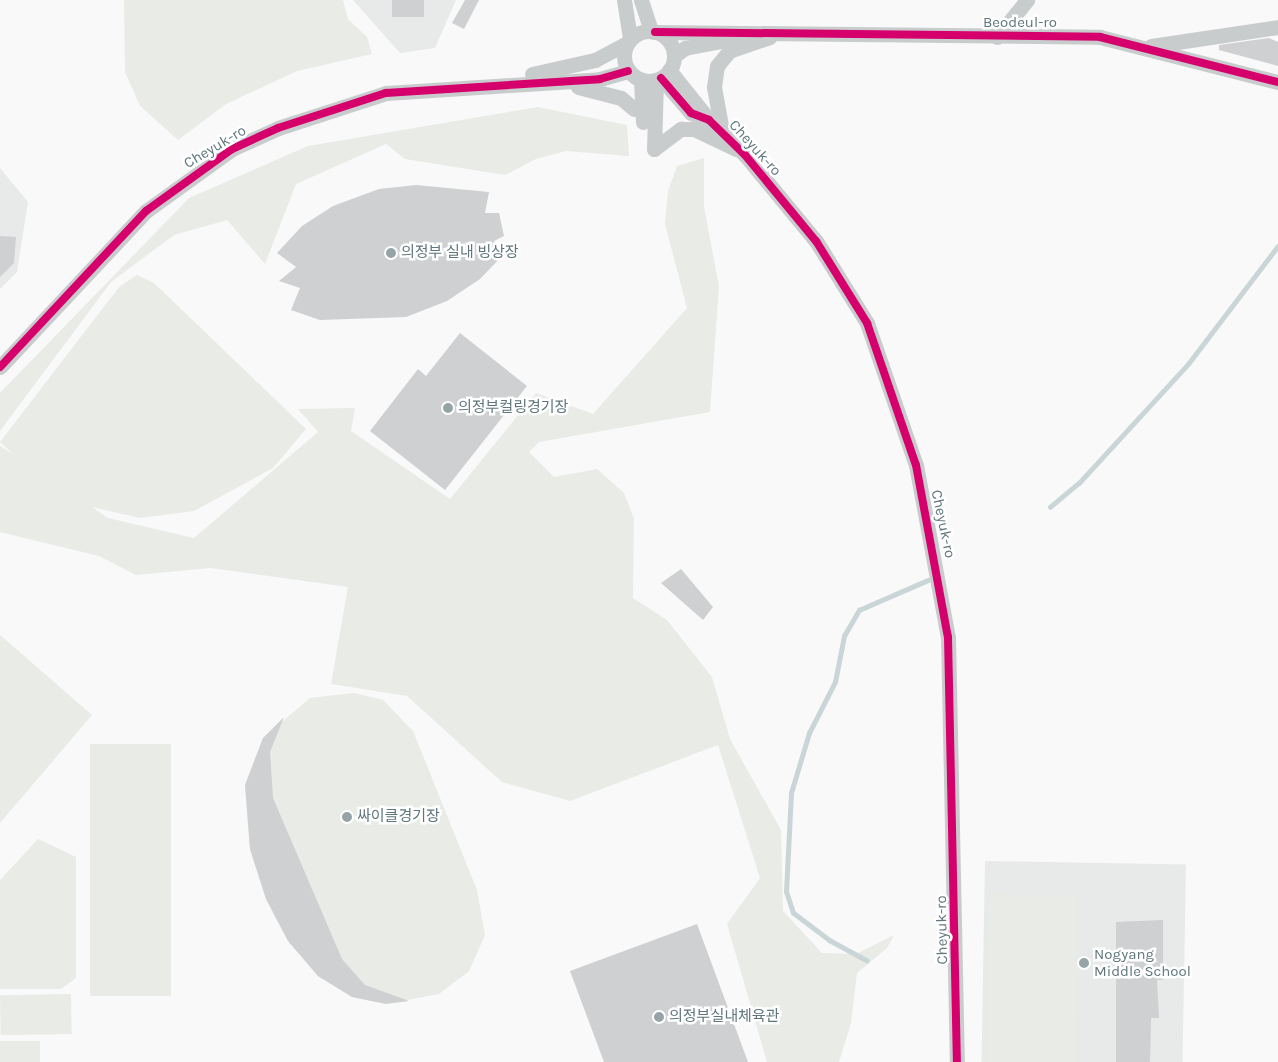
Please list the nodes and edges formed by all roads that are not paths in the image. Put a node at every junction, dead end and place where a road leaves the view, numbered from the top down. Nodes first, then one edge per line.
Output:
1 (624, 0) edge
2 (641, 0) edge
3 (1027, 0) edge
4 (1278, 27) edge
5 (653, 32) junction
6 (757, 34) junction
7 (776, 36) junction
8 (997, 37) junction
9 (629, 41) junction
10 (1146, 47) junction
11 (628, 71) junction
12 (660, 73) junction
13 (514, 81) junction
14 (1278, 82) edge
15 (634, 109) dead end
16 (643, 122) dead end
17 (722, 131) junction
18 (745, 155) junction
19 (0, 367) edge
20 (957, 1062) edge

1 - 9 street
2 - 5 street
3 - 8 street
4 - 10 street
5 - 6 street
5 - 9 street
5 - 12 street
6 - 7 street, Beodeul-ro
6 - 12 street
7 - 8 street, Beodeul-ro
7 - 17 street
8 - 10 street, Beodeul-ro
9 - 11 street
9 - 13 street
10 - 14 street, Beodeul-ro
11 - 12 street
11 - 13 street
12 - 16 street
12 - 17 street, Cheyuk-ro
12 - 18 street
13 - 15 street
13 - 19 street, Cheyuk-ro
17 - 18 street, Cheyuk-ro
18 - 20 street, Cheyuk-ro

